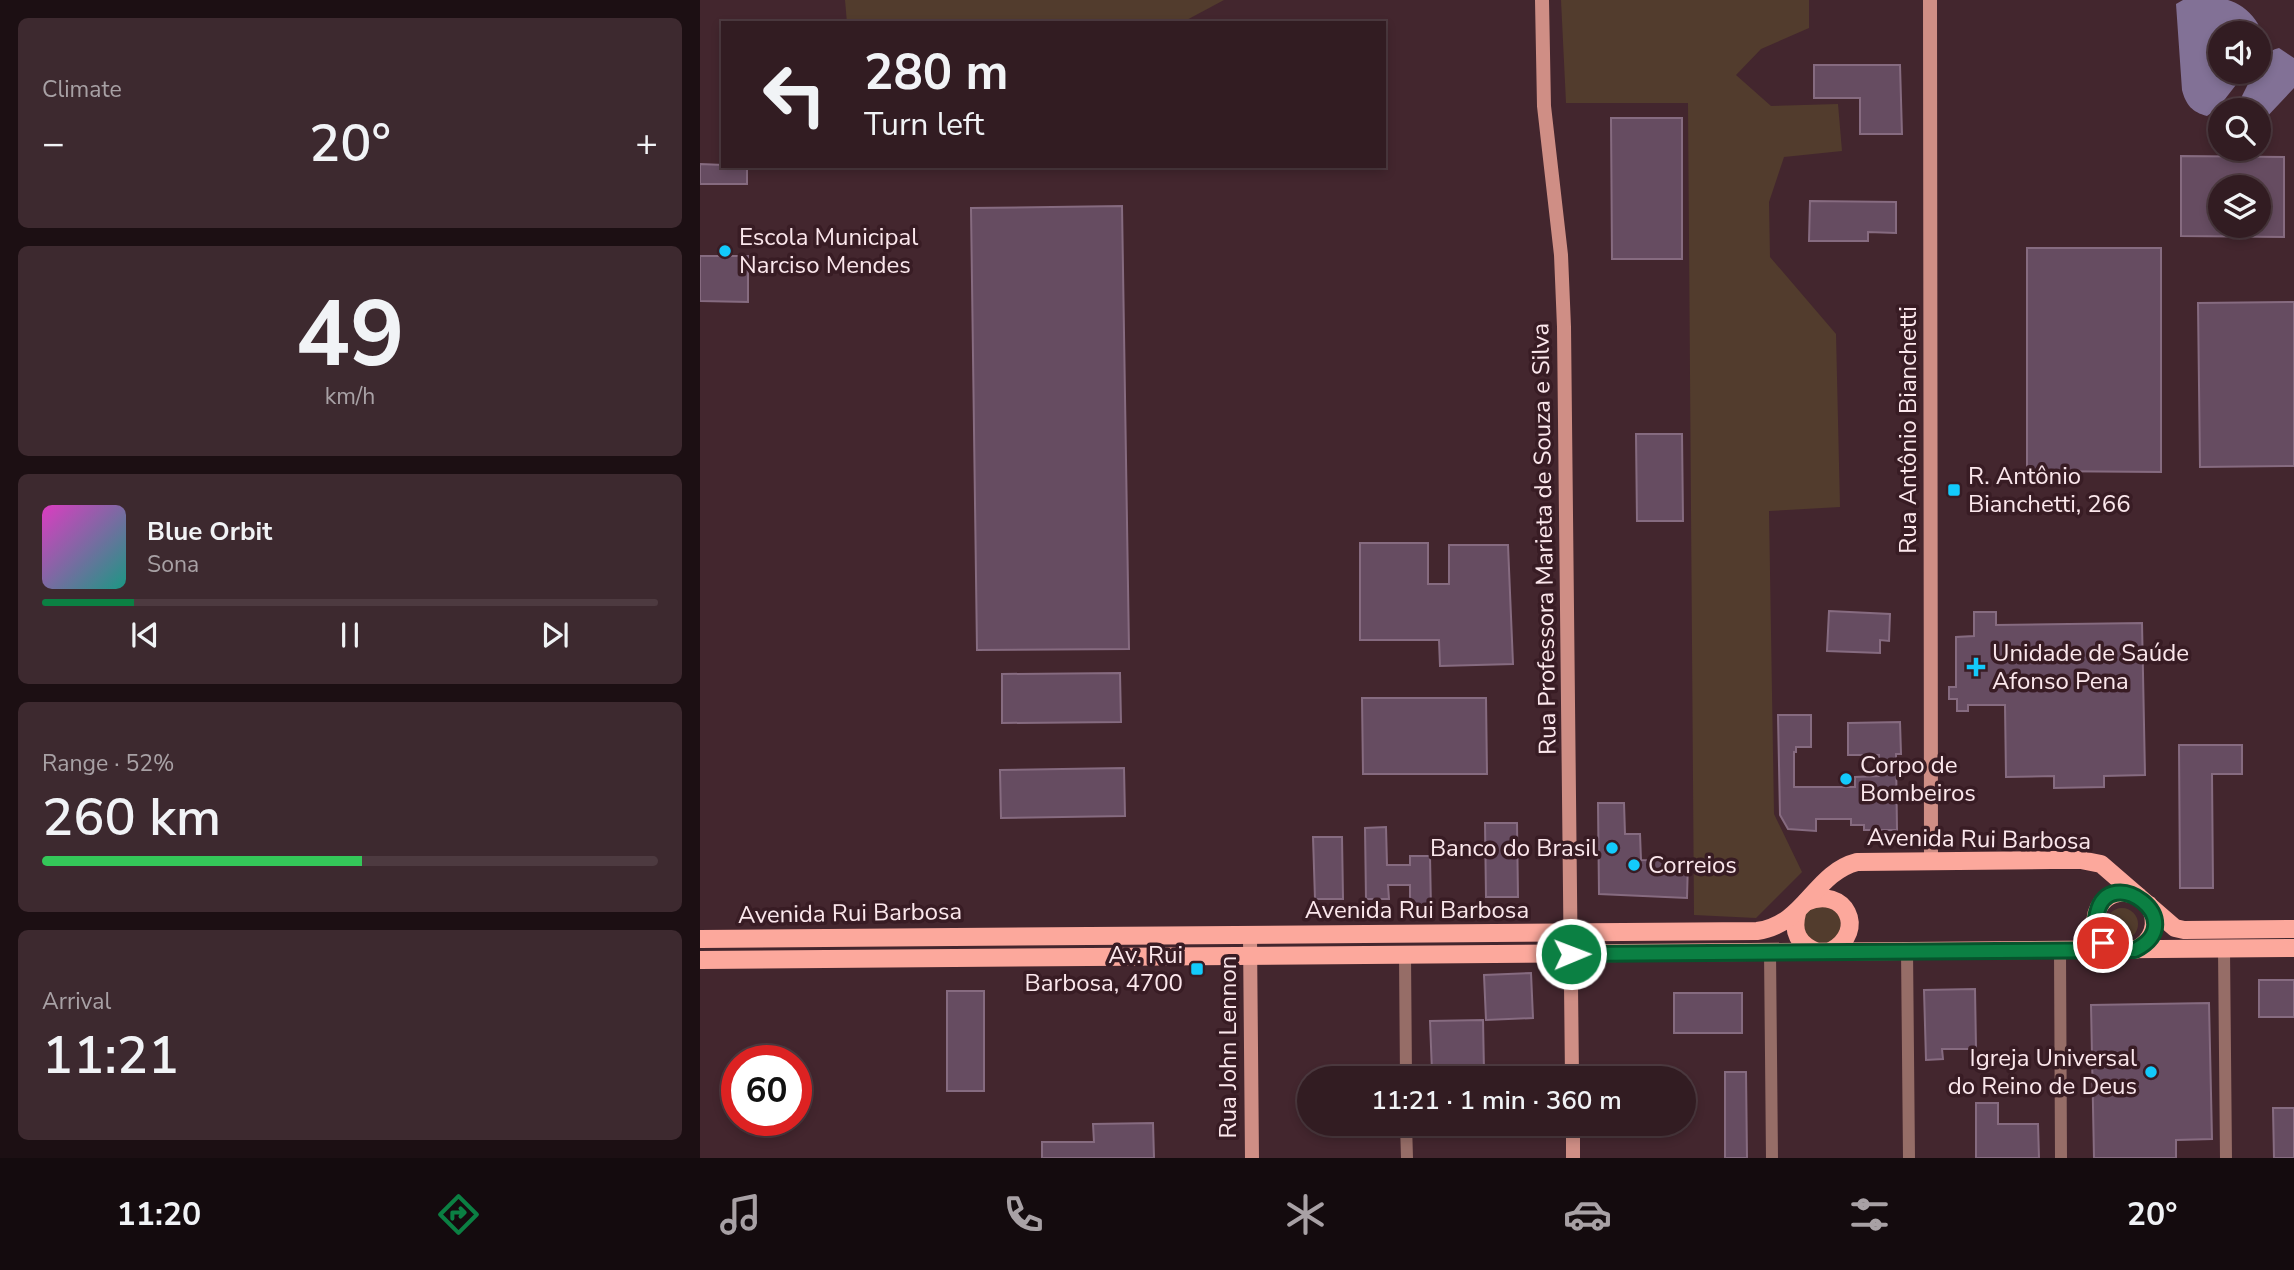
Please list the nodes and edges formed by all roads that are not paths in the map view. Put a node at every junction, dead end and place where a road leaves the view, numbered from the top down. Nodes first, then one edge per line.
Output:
1 (1542, 0) edge
2 (1930, 0) edge
3 (1931, 861) junction
4 (2144, 901) junction
5 (1801, 907) junction
6 (2294, 929) edge
7 (1571, 934) junction
8 (1250, 936) junction
9 (700, 939) edge
10 (2294, 948) edge
11 (2111, 949) junction
12 (2224, 949) junction
13 (1907, 950) junction
14 (2060, 950) junction
15 (2135, 950) junction
16 (1770, 951) junction
17 (1824, 952) junction
18 (1571, 954) junction
19 (1405, 955) junction
20 (1250, 956) junction
21 (700, 960) edge
22 (1406, 1066) edge
23 (1572, 1066) edge
24 (1406, 1136) edge
25 (1573, 1136) edge
26 (1252, 1158) edge
27 (1407, 1158) edge
28 (1573, 1158) edge
29 (1772, 1158) edge
30 (1909, 1158) edge
31 (2061, 1158) edge
32 (2226, 1158) edge

1 - 7 street, Rua Professora Marieta de Souza e Silva
2 - 3 street, Rua Antônio Bianchetti
3 - 4 main road, Avenida Rui Barbosa
3 - 5 main road, Avenida Rui Barbosa
4 - 6 main road, Avenida Rui Barbosa
4 - 11 main road
4 - 15 main road
5 - 7 main road, Avenida Rui Barbosa
5 - 17 main road
5 - 17 main road
7 - 8 main road, Avenida Rui Barbosa
7 - 18 street, Rua Professora Marieta de Souza e Silva
8 - 9 main road, Avenida Rui Barbosa
8 - 20 street, Rua John Lennon
10 - 12 main road, Avenida Rui Barbosa
11 - 14 main road, Avenida Rui Barbosa
11 - 15 main road, Avenida Rui Barbosa
12 - 15 main road, Avenida Rui Barbosa
12 - 32 street
13 - 14 main road, Avenida Rui Barbosa
13 - 17 main road, Avenida Rui Barbosa
13 - 30 street
14 - 31 street
16 - 17 main road, Avenida Rui Barbosa
16 - 18 main road, Avenida Rui Barbosa
16 - 29 street
18 - 19 main road, Avenida Rui Barbosa
18 - 23 street, Rua Professora Marieta de Souza e Silva
19 - 20 main road, Avenida Rui Barbosa
19 - 22 street
20 - 21 main road, Avenida Rui Barbosa
20 - 26 street, Rua John Lennon
24 - 27 street
25 - 28 street

